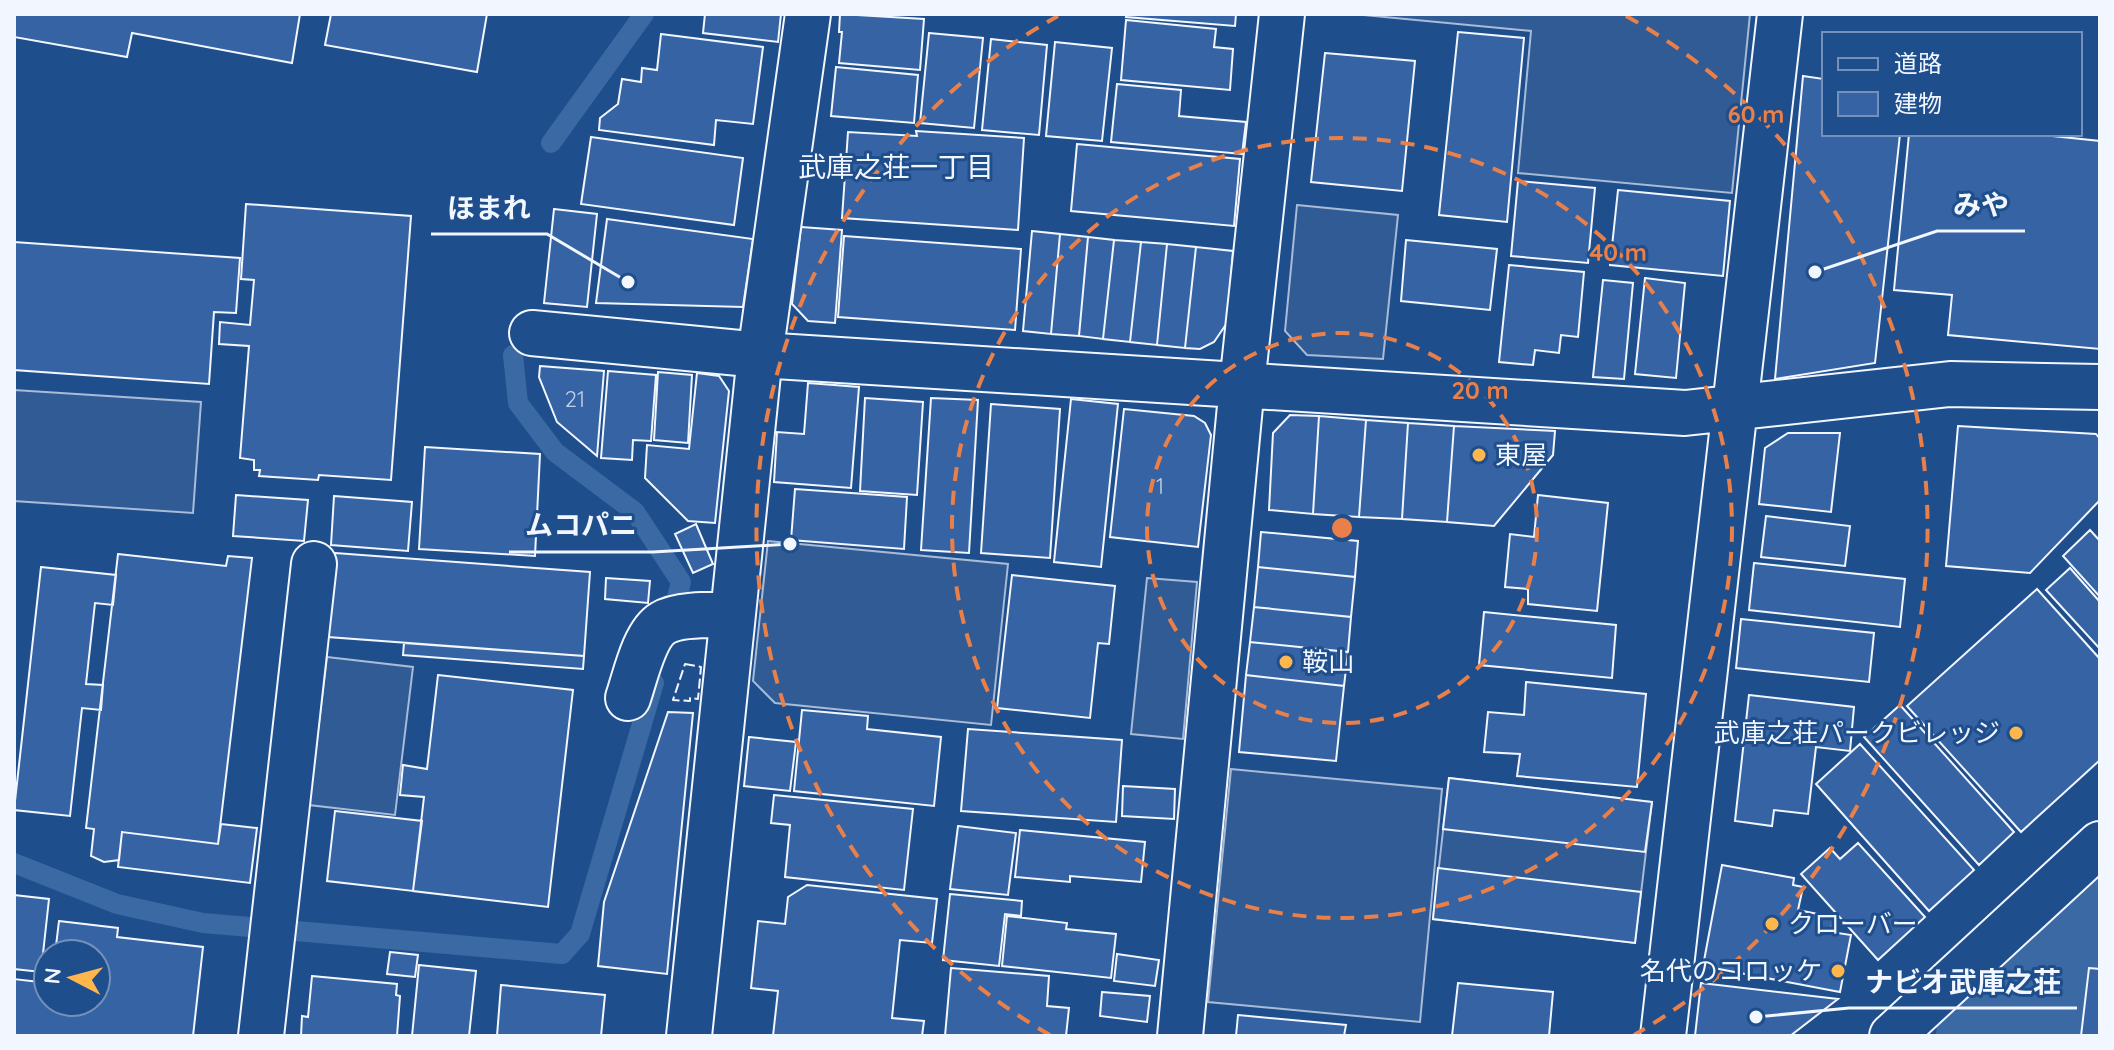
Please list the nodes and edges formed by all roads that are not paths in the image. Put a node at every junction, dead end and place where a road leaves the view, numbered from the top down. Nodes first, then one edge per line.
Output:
1 (808, 14) edge
2 (1282, 14) edge
3 (1780, 14) edge
4 (532, 333) dead end
5 (760, 355) junction
6 (1242, 385) junction
7 (2100, 387) edge
8 (1736, 408) junction
9 (314, 564) dead end
10 (696, 618) junction
11 (628, 698) dead end
12 (2100, 844) edge
13 (261, 1036) edge
14 (689, 1036) edge
15 (1180, 1036) edge
16 (1663, 1036) edge
17 (1892, 1036) edge

1 - 5 street
2 - 6 street
3 - 8 street
4 - 5 street
5 - 6 street
5 - 10 street
6 - 8 street
6 - 15 street
7 - 8 street
8 - 16 street
9 - 13 street
10 - 11 street
10 - 14 street
12 - 17 street

